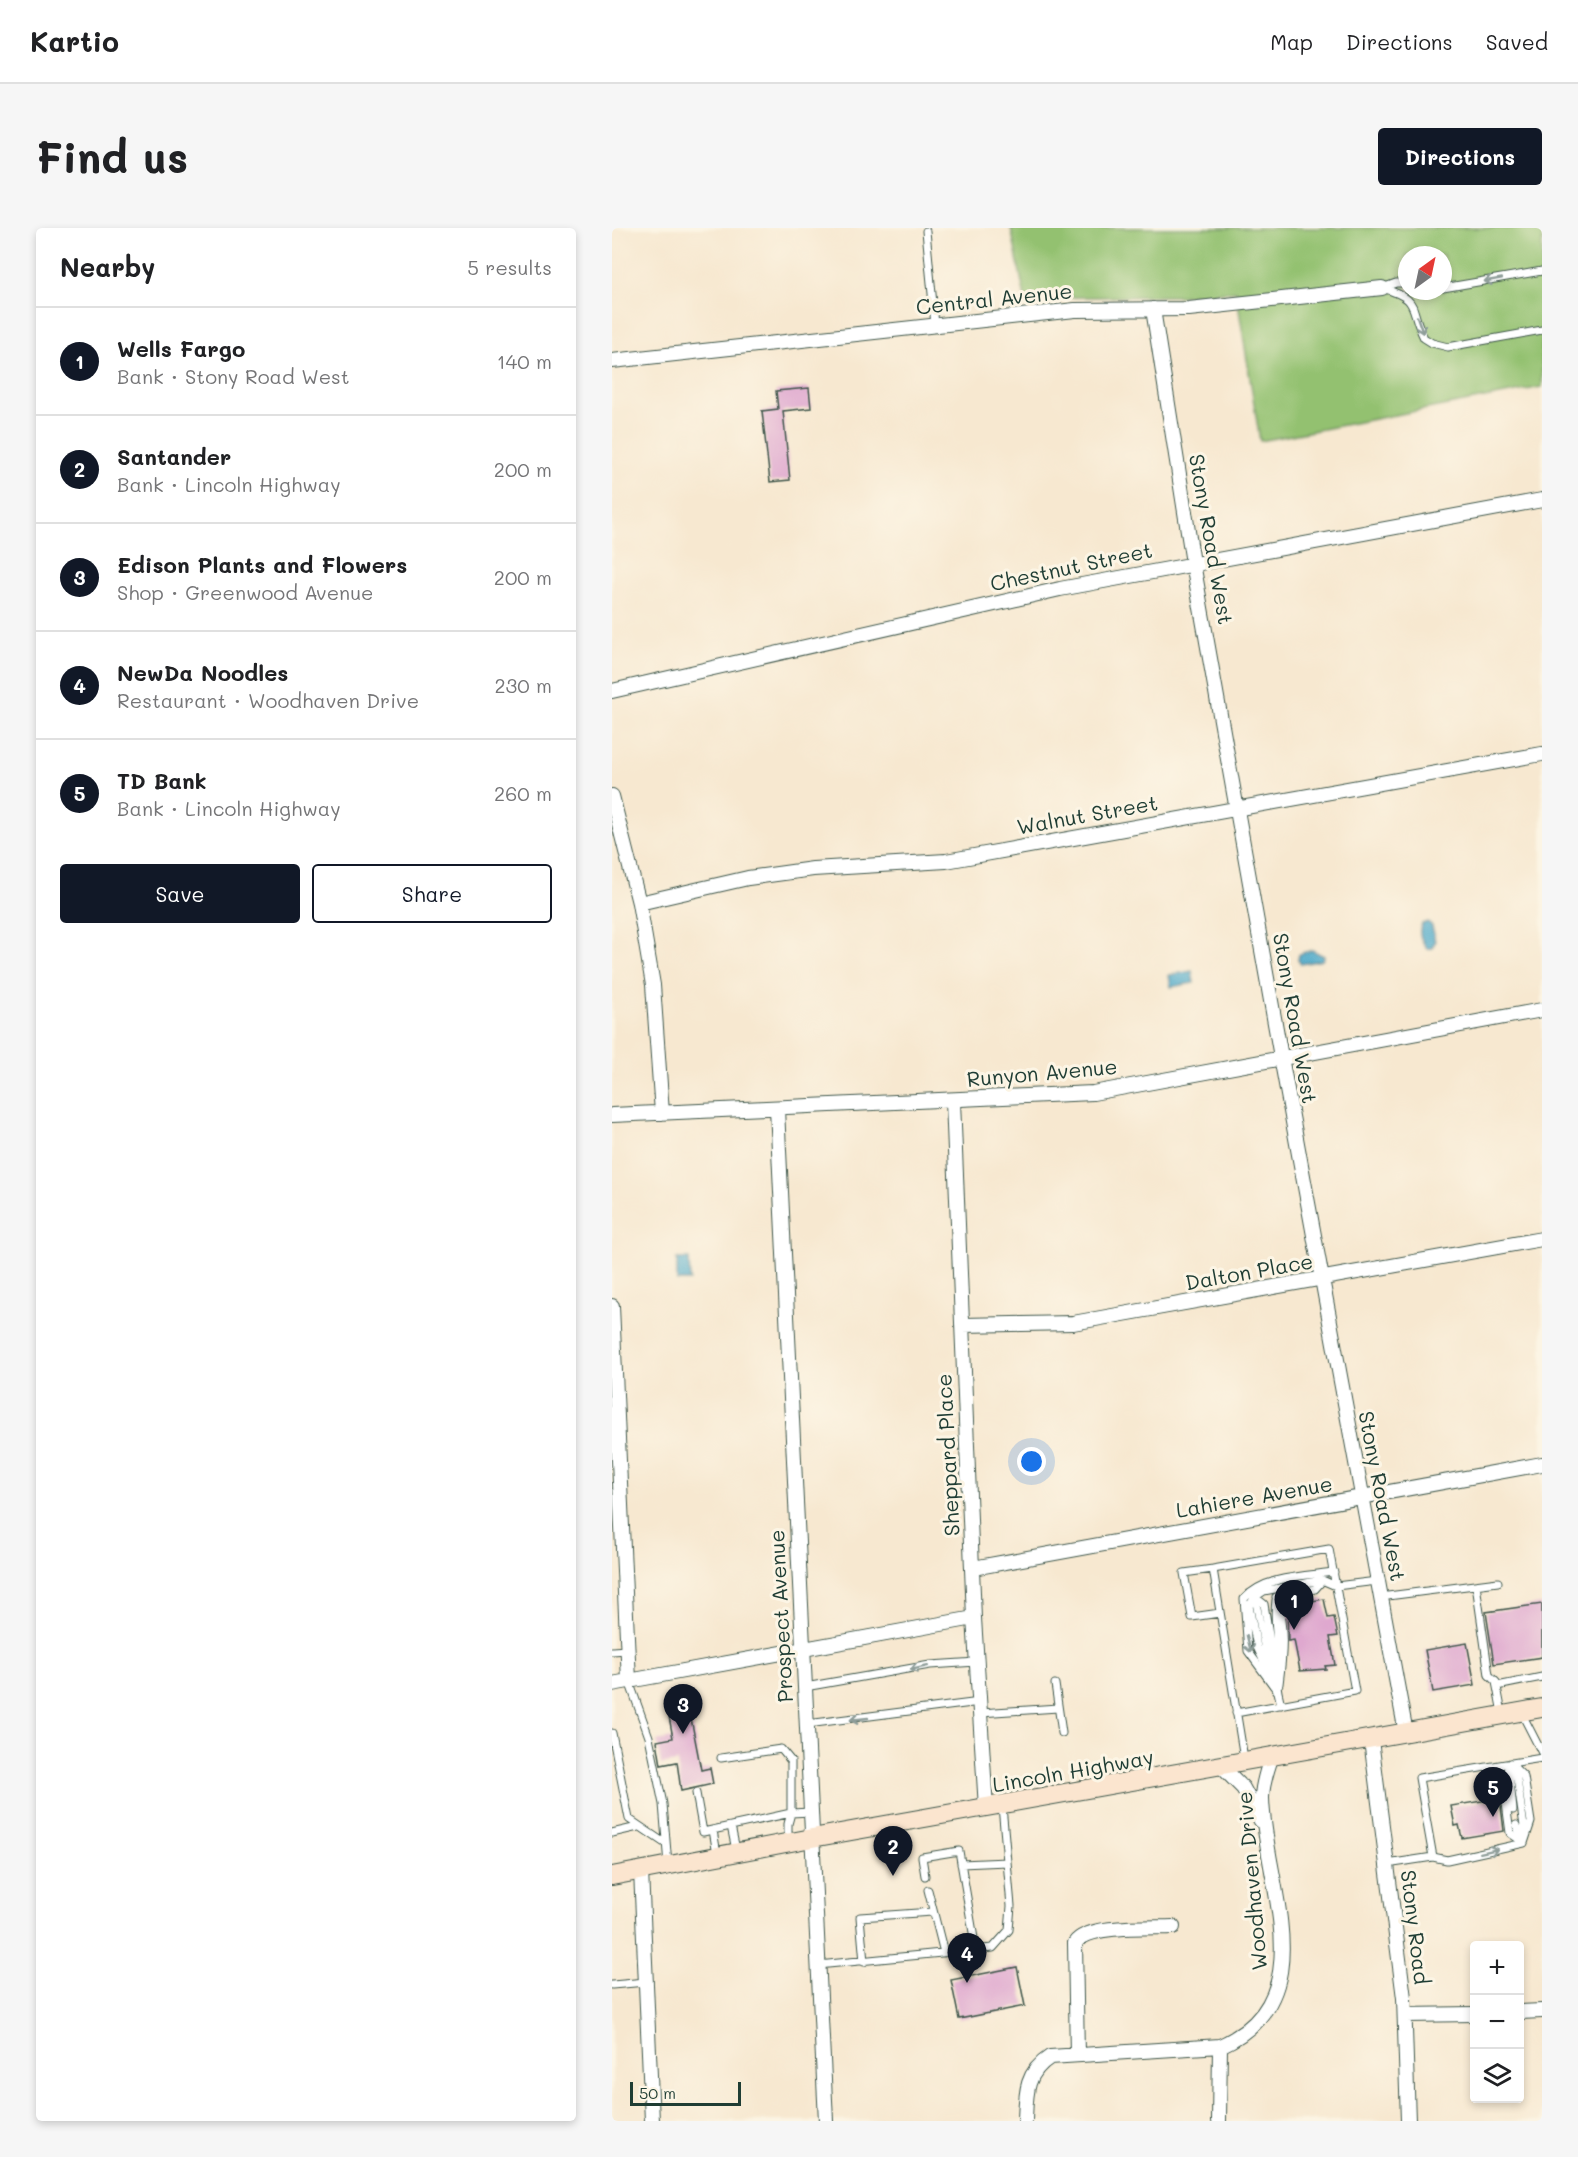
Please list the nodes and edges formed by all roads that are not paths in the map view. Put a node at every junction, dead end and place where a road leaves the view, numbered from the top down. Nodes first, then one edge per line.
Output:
1 (926, 231) dead end
2 (1542, 271) edge
3 (1398, 283) edge
4 (1452, 286) edge
5 (1382, 288) junction
6 (1153, 309) junction
7 (935, 325) junction
8 (1542, 330) edge
9 (612, 361) edge
10 (1542, 500) edge
11 (1193, 563) junction
12 (612, 691) edge
13 (1542, 754) edge
14 (612, 796) edge
15 (1239, 808) junction
16 (639, 903) junction
17 (1542, 1010) edge
18 (1281, 1058) junction
19 (953, 1101) junction
20 (777, 1109) junction
21 (662, 1113) junction
22 (612, 1115) edge
23 (1542, 1239) edge
24 (1322, 1280) junction
25 (612, 1306) edge
26 (962, 1325) junction
27 (1542, 1464) edge
28 (1360, 1498) junction
29 (973, 1568) junction
30 (1213, 1569) junction
31 (1334, 1572) junction
32 (1322, 1580) junction
33 (1377, 1581) junction
34 (1498, 1582) dead end
35 (1476, 1585) junction
36 (1336, 1586) junction
37 (1380, 1597) junction
38 (1220, 1613) junction
39 (974, 1618) junction
40 (803, 1649) junction
41 (627, 1650) junction
42 (612, 1652) edge
43 (977, 1662) junction
44 (1542, 1677) edge
45 (629, 1681) junction
46 (612, 1684) edge
47 (1055, 1684) dead end
48 (1497, 1686) junction
49 (804, 1687) junction
50 (1278, 1692) junction
51 (1281, 1705) junction
52 (980, 1708) junction
53 (1058, 1708) junction
54 (1542, 1708) edge
55 (1521, 1712) junction
56 (1236, 1713) junction
57 (1502, 1715) junction
58 (806, 1724) junction
59 (1406, 1732) junction
60 (612, 1733) edge
61 (1062, 1733) dead end
62 (1371, 1740) junction
63 (1542, 1753) edge
64 (721, 1758) dead end
65 (808, 1758) junction
66 (1270, 1758) junction
67 (1542, 1758) edge
68 (791, 1761) junction
69 (1244, 1762) junction
70 (1510, 1763) junction
71 (1221, 1766) junction
72 (696, 1793) dead end
73 (994, 1807) junction
74 (1514, 1810) dead end
75 (811, 1812) junction
76 (791, 1814) junction
77 (1516, 1825) dead end
78 (731, 1826) junction
79 (638, 1827) junction
80 (713, 1830) junction
81 (1265, 1831) junction
82 (612, 1833) edge
83 (812, 1838) junction
84 (788, 1842) junction
85 (1524, 1843) junction
86 (666, 1844) junction
87 (736, 1852) junction
88 (717, 1856) junction
89 (1433, 1857) junction
90 (1007, 1862) junction
91 (962, 1864) junction
92 (1387, 1864) junction
93 (668, 1865) junction
94 (641, 1871) junction
95 (612, 1876) edge
96 (925, 1876) dead end
97 (927, 1890) dead end
98 (932, 1912) junction
99 (1173, 1927) dead end
100 (976, 1950) junction
101 (944, 1953) junction
102 (864, 1962) junction
103 (817, 1965) junction
104 (646, 1982) junction
105 (612, 1984) edge
106 (1542, 2011) edge
107 (1524, 2012) edge
108 (1470, 2013) edge
109 (1405, 2015) junction
110 (1220, 2046) junction
111 (1077, 2055) junction
112 (652, 2121) edge
113 (826, 2121) edge
114 (1025, 2121) edge
115 (1219, 2121) edge
116 (1408, 2121) edge

1 - 7 lane
2 -> 4 lane
3 - 5 lane
5 - 6 street, Central Avenue
5 -> 8 lane
6 - 7 street, Central Avenue
6 - 11 street, Stony Road West
7 - 9 street, Central Avenue
10 - 11 street, Chestnut Street
11 - 12 street, Chestnut Street
11 - 15 street, Stony Road West
13 - 15 street, Walnut Street
14 - 16 street
15 - 16 street, Walnut Street
15 - 18 street, Stony Road West
16 - 21 street
17 - 18 street, Runyon Avenue
18 - 19 street, Runyon Avenue
18 - 24 street, Stony Road West
19 - 20 street, Runyon Avenue
19 - 26 street, Sheppard Place
20 - 21 street, Runyon Avenue
20 - 40 street, Prospect Avenue
21 - 22 street, Runyon Avenue
23 - 24 street, Dalton Place
24 - 26 street, Dalton Place
24 - 28 street, Stony Road West
25 - 41 street
26 - 29 street, Sheppard Place
27 - 28 street, Lahiere Avenue
28 - 29 street, Lahiere Avenue
28 - 33 street, Stony Road West
29 - 39 street, Sheppard Place
30 - 31 lane
30 - 38 lane
30 - 38 lane
31 - 36 lane
31 -> 50 lane
32 - 36 lane
32 - 50 lane
32 - 50 lane
33 - 36 lane
33 - 37 street, Stony Road West
34 - 35 lane
35 - 37 lane
35 - 48 lane
36 - 51 lane
37 - 59 street, Stony Road West
38 - 56 lane
39 - 40 street
39 - 43 street, Sheppard Place
40 - 45 street
40 - 49 street, Prospect Avenue
41 - 42 lane
41 - 45 street
43 -> 49 lane
43 - 52 street, Sheppard Place
44 - 48 lane
45 - 46 street
45 - 86 lane
47 - 53 lane
48 - 57 lane
49 - 58 street, Prospect Avenue
50 - 51 lane
51 - 56 lane
52 - 53 lane
52 -> 58 lane
52 - 73 street, Sheppard Place
53 - 61 lane
54 - 55 main road, Lincoln Highway
55 - 57 main road, Lincoln Highway
55 - 63 lane
56 - 69 lane
57 - 59 main road, Lincoln Highway
58 - 65 street, Prospect Avenue
59 - 62 main road, Lincoln Highway
60 - 79 lane
62 - 66 main road, Lincoln Highway
62 - 92 street, Stony Road
64 - 68 lane
65 - 68 lane
65 - 75 street, Prospect Avenue
66 - 69 main road, Lincoln Highway
66 - 81 street, Woodhaven Drive
67 - 70 lane
68 - 76 lane
69 - 71 main road, Lincoln Highway
70 - 74 lane
70 - 85 lane
70 - 85 lane
70 - 89 lane
71 - 73 main road, Lincoln Highway
71 - 81 street
72 - 80 lane
73 - 83 main road, Lincoln Highway
73 - 90 lane
75 - 76 lane
75 - 83 street, Prospect Avenue
76 - 78 lane
76 - 84 lane
77 - 85 lane
78 - 80 lane
78 - 87 lane
79 - 82 lane
79 - 86 lane
80 - 88 lane
81 - 110 street, Woodhaven Drive
83 - 84 main road, Lincoln Highway
83 - 103 street, Prospect Avenue
84 - 87 main road, Lincoln Highway
89 -> 85 lane
86 - 93 lane
87 - 88 main road, Lincoln Highway
88 - 93 main road, Lincoln Highway
89 - 92 lane
90 - 91 lane
90 - 100 lane
91 - 96 lane
91 - 100 lane
92 - 109 street, Stony Road
93 - 94 main road, Lincoln Highway
94 - 95 main road, Lincoln Highway
94 - 104 street
97 - 98 lane
98 - 101 lane
98 - 102 lane
99 - 111 street
100 - 101 lane
101 - 102 lane
102 - 103 lane
103 - 113 street, Prospect Avenue
104 - 105 lane
104 - 112 street
106 - 107 street
108 - 109 street
109 - 116 street, Stony Road
110 - 111 street, Woodhaven Drive
110 - 115 street
111 - 114 street, Woodhaven Drive

